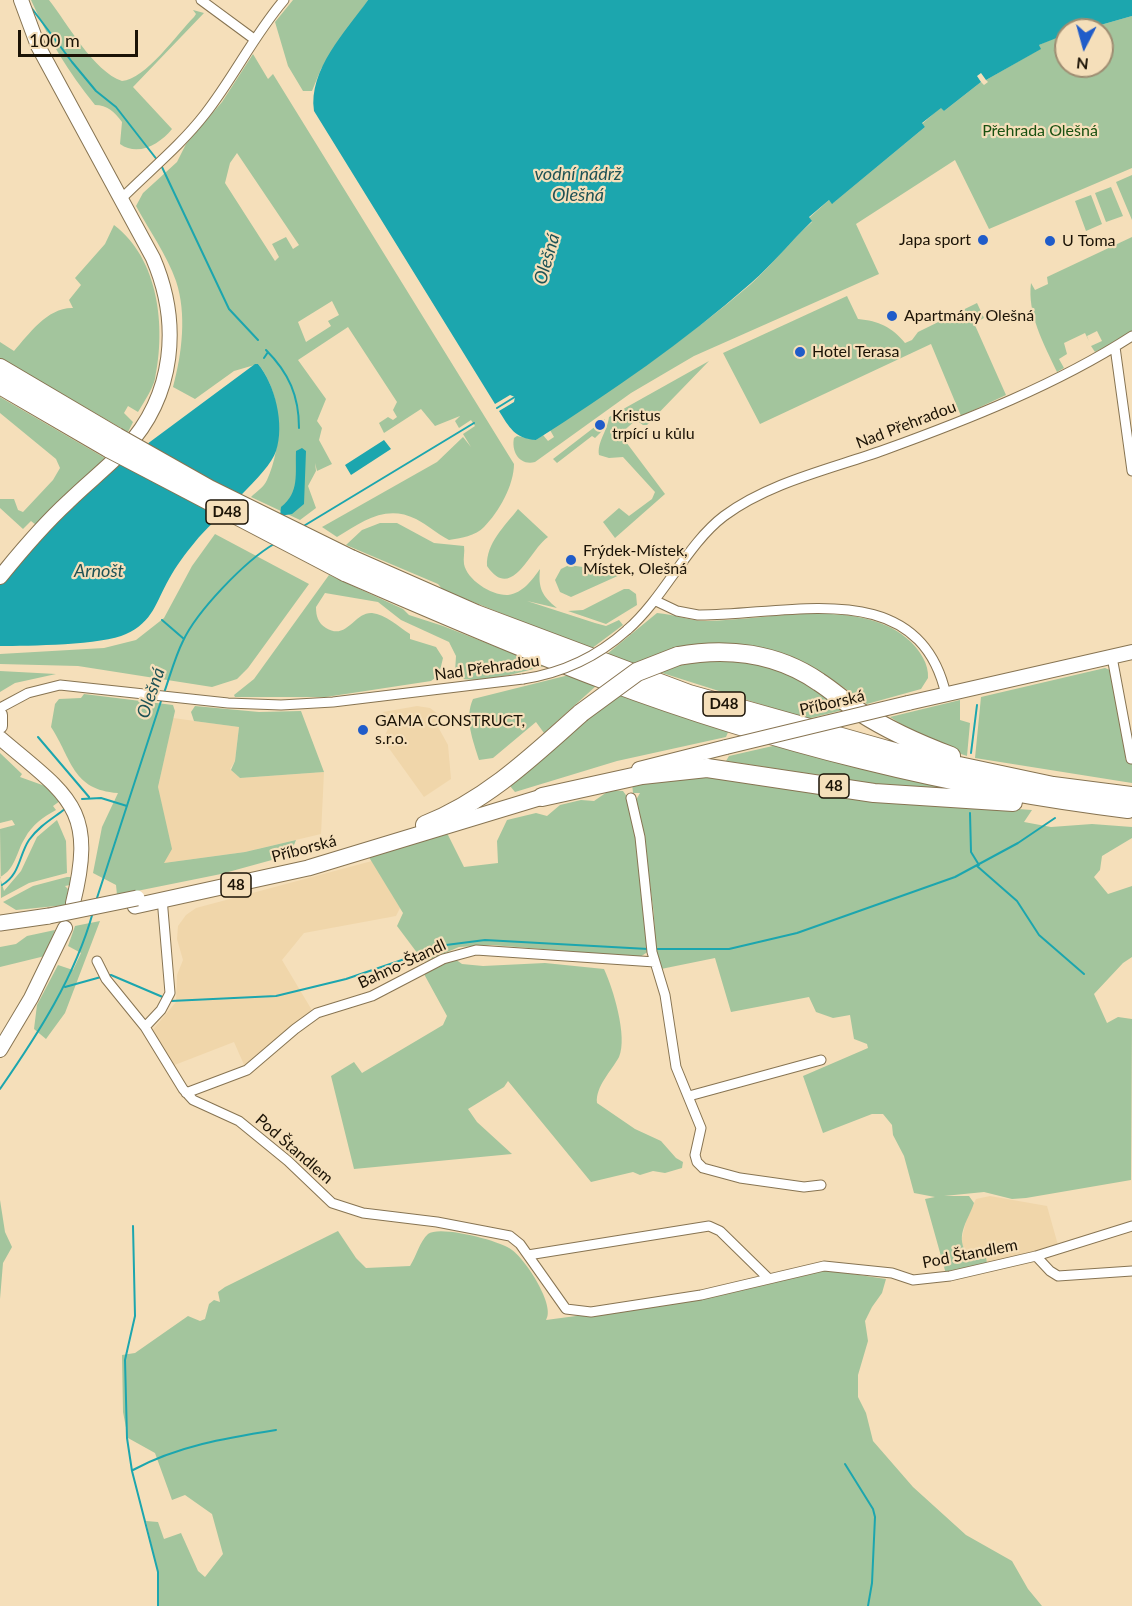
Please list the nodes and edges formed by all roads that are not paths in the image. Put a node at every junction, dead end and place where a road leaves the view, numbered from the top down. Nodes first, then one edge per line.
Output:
1 (201, 0) edge
2 (284, 0) edge
3 (22, 2) edge
4 (254, 39) junction
5 (121, 199) junction
6 (1132, 336) edge
7 (1115, 347) junction
8 (0, 368) edge
9 (0, 385) edge
10 (113, 443) junction
11 (1132, 471) edge
12 (348, 565) junction
13 (0, 577) edge
14 (656, 601) junction
15 (1132, 652) edge
16 (1112, 657) junction
17 (946, 695) junction
18 (0, 708) edge
19 (0, 715) edge
20 (0, 726) edge
21 (0, 738) edge
22 (1131, 759) edge
23 (1053, 786) junction
24 (542, 797) junction
25 (631, 798) dead end
26 (1131, 804) edge
27 (425, 825) junction
28 (162, 897) junction
29 (73, 903) dead end
30 (48, 919) junction
31 (0, 923) edge
32 (65, 928) dead end
33 (0, 930) edge
34 (97, 962) dead end
35 (655, 962) junction
36 (144, 1027) junction
37 (0, 1050) edge
38 (821, 1060) dead end
39 (186, 1093) junction
40 (689, 1096) junction
41 (820, 1185) dead end
42 (1131, 1229) edge
43 (528, 1255) junction
44 (1036, 1256) junction
45 (1132, 1270) edge
46 (769, 1279) junction

1 - 4 street
2 - 4 street
3 - 5 main road
4 - 5 street
5 - 13 main road
6 - 7 street, Nad Přehradou
7 - 11 street
7 - 14 street, Nad Přehradou
8 - 10 highway, D48
9 - 10 highway, D48
10 - 12 highway, D48, bridge
12 - 23 highway, D48
12 - 26 highway, D48
14 - 17 street
14 - 18 street, Nad Přehradou, bridge
15 - 16 main road, Příborská
16 - 17 main road, Příborská
16 - 22 street
17 - 24 main road, Příborská, bridge
19 - 20 main road
21 - 29 main road
23 - 26 highway, D48
23 - 27 highway, bridge
24 - 26 highway, 48
24 - 27 main road, Příborská / 48
24 - 28 main road, Příborská / 48
25 - 35 street
27 - 28 main road, Příborská / 48
28 - 30 main road, Příborská / 48
28 - 36 street
30 - 31 main road, Příborská / 48
30 - 33 main road, Příborská / 48
32 - 37 main road
34 - 36 street, Pod Štandlem
35 - 39 street, Bahno-Štandl
35 - 40 street
36 - 39 street, Pod Štandlem
38 - 40 street
39 - 43 street, Pod Štandlem
40 - 41 street
42 - 44 street, Pod Štandlem
43 - 46 street
43 - 46 street, Pod Štandlem
44 - 45 street, Pod Štandlem
44 - 46 street, Pod Štandlem

